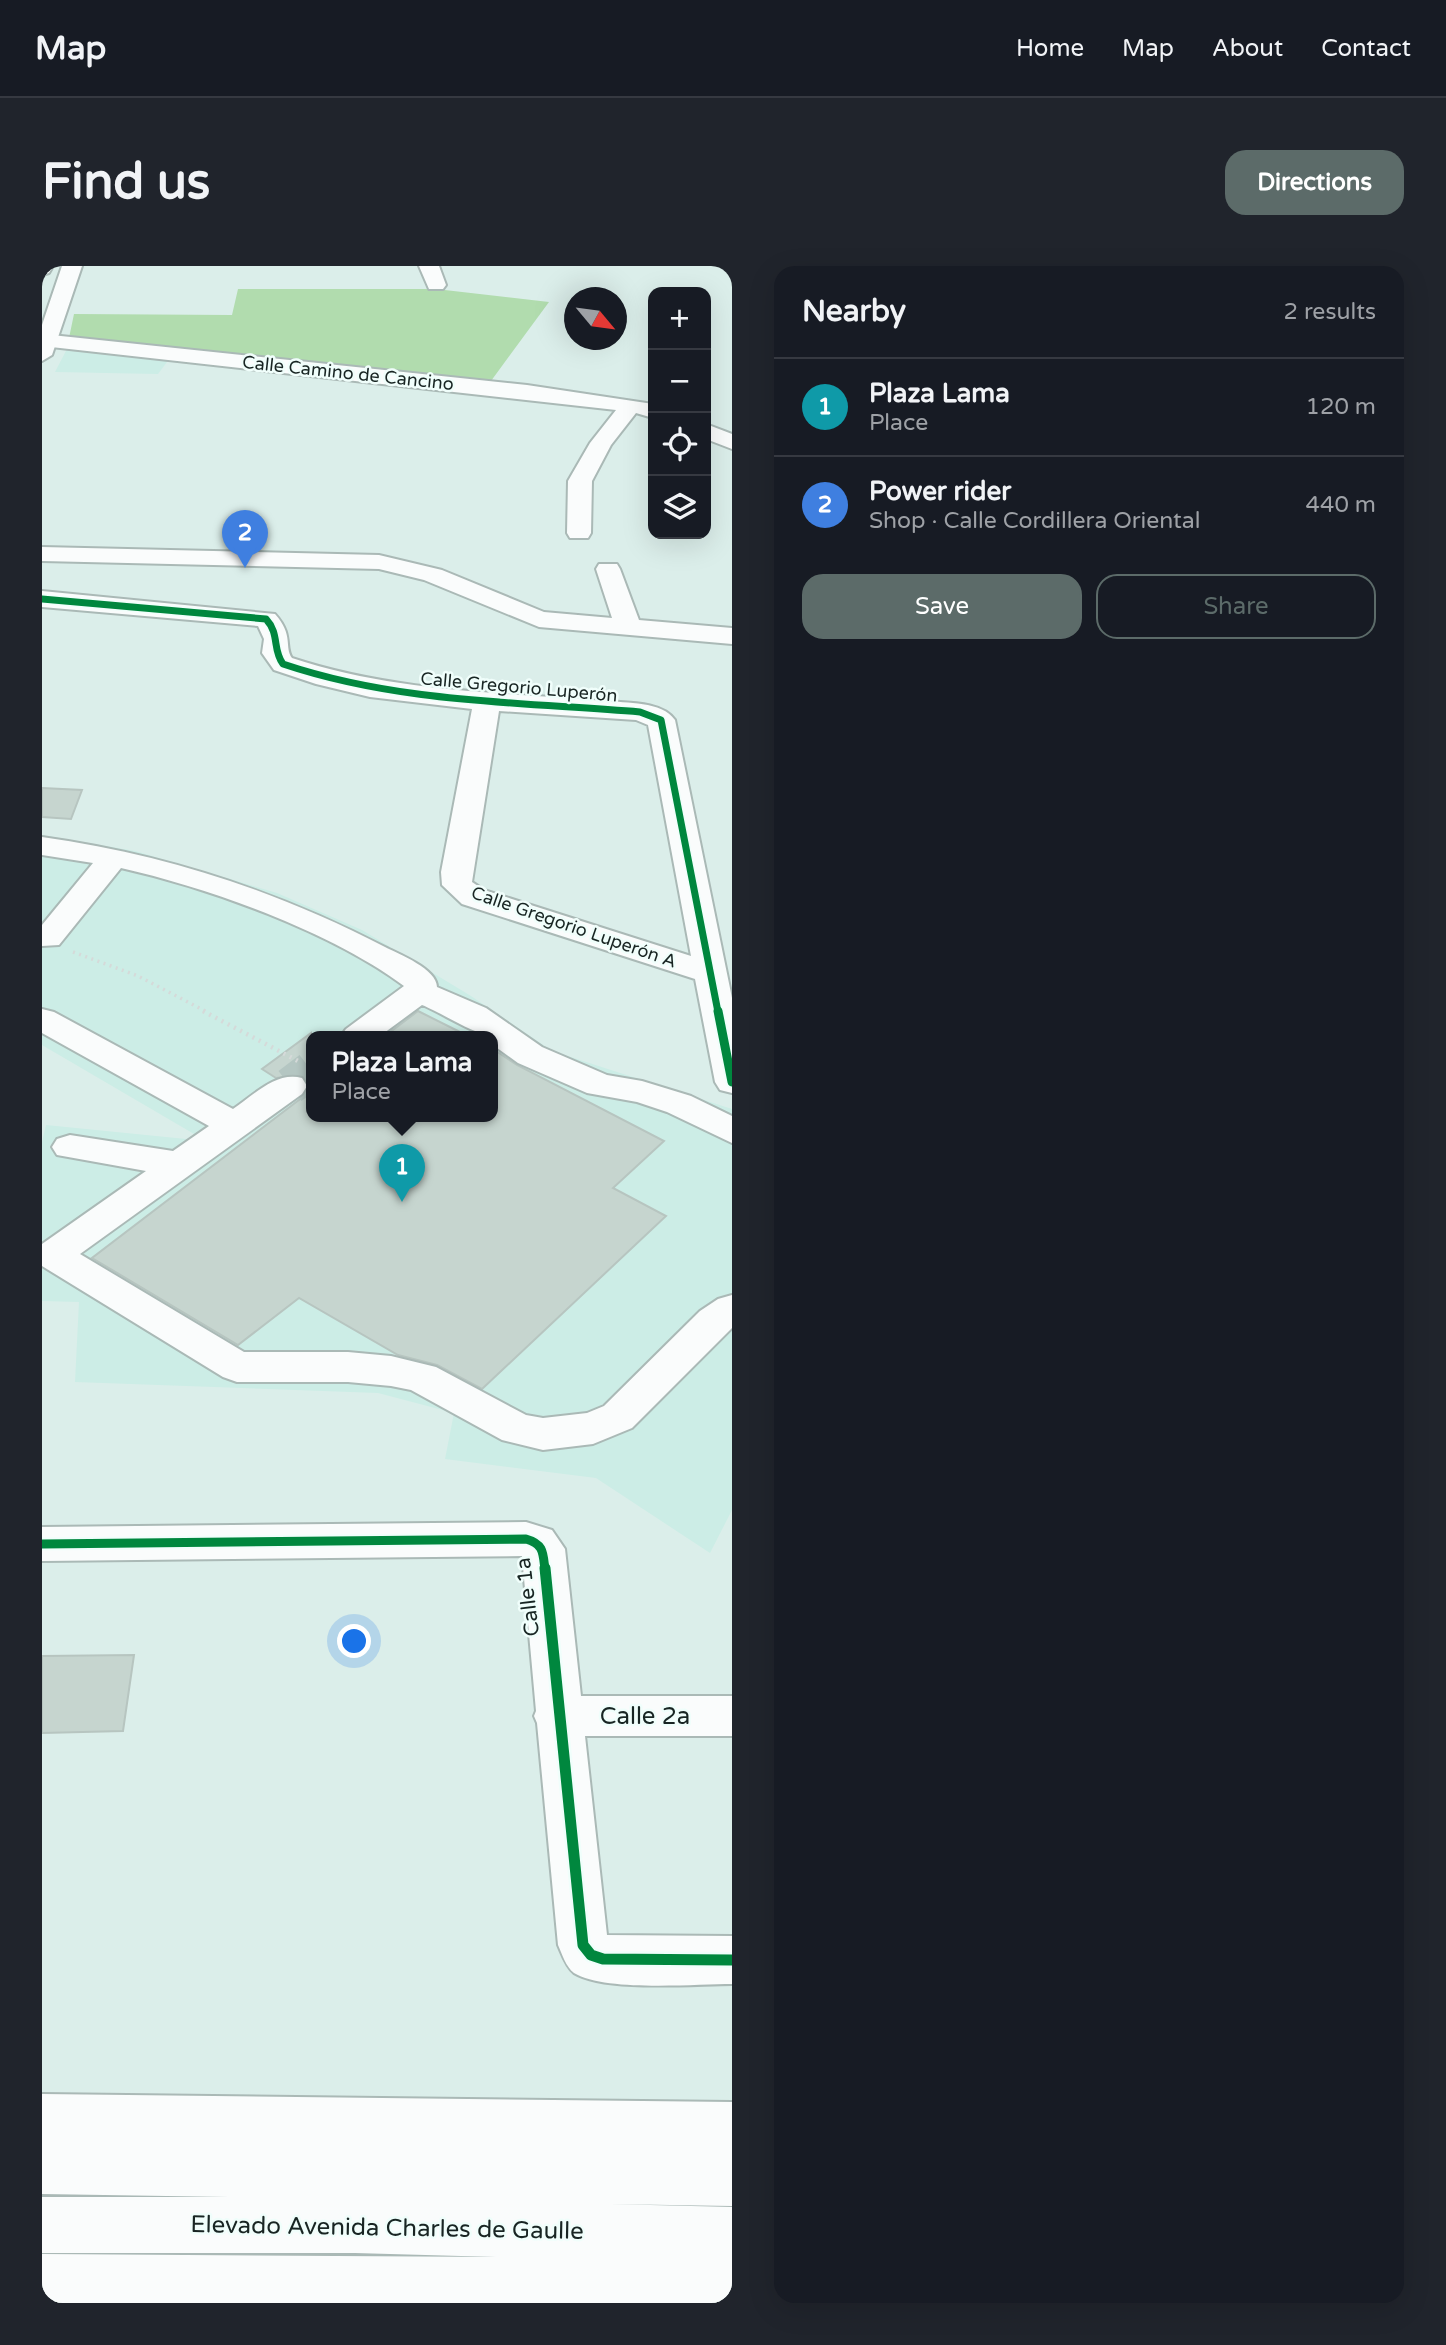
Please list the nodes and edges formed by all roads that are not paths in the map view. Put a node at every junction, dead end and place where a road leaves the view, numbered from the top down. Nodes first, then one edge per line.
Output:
1 (72, 266) edge
2 (79, 266) edge
3 (429, 266) edge
4 (436, 285) dead end
5 (44, 345) edge
6 (642, 408) edge
7 (711, 433) edge
8 (732, 442) edge
9 (579, 533) dead end
10 (42, 554) edge
11 (608, 569) dead end
12 (42, 598) edge
13 (628, 627) junction
14 (732, 636) edge
15 (487, 703) junction
16 (42, 846) edge
17 (114, 858) junction
18 (56, 944) road end
19 (708, 972) junction
20 (419, 991) junction
21 (42, 1019) edge
22 (366, 1031) edge
23 (497, 1031) edge
24 (498, 1032) edge
25 (296, 1074) tunnel mouth
26 (732, 1082) edge
27 (234, 1125) junction
28 (732, 1131) edge
29 (70, 1147) dead end
30 (181, 1164) junction
31 (732, 1309) edge
32 (42, 1544) edge
33 (557, 1716) junction
34 (732, 1716) edge
35 (732, 1960) edge
36 (42, 2121) edge
37 (732, 2129) edge
38 (42, 2166) edge
39 (732, 2178) edge
40 (42, 2225) edge
41 (732, 2235) edge
42 (42, 2283) edge
43 (732, 2287) edge

1 - 2 street
1 - 5 street
3 - 4 street
5 - 6 street, Calle Camino de Cancino
6 - 9 street
7 - 8 street
10 - 13 street
11 - 13 street
12 - 15 street, Calle Gregorio Luperón
13 - 14 street
15 - 19 street, Calle Gregorio Luperón
15 - 19 street, Calle Gregorio Luperón A
16 - 17 street
17 - 18 street
17 - 20 street
19 - 26 street, Calle Gregorio Luperón
20 - 22 street
20 - 23 street
21 - 27 street
24 - 28 street
25 - 27 street
27 - 30 street
29 - 30 street
30 - 31 street
32 - 33 street, Calle 1a
33 - 34 street, Calle 2a
33 - 35 street, Calle 1a
36 - 37 street
38 - 39 street
40 - 41 street, Elevado Avenida Charles de Gaulle
42 - 43 street

